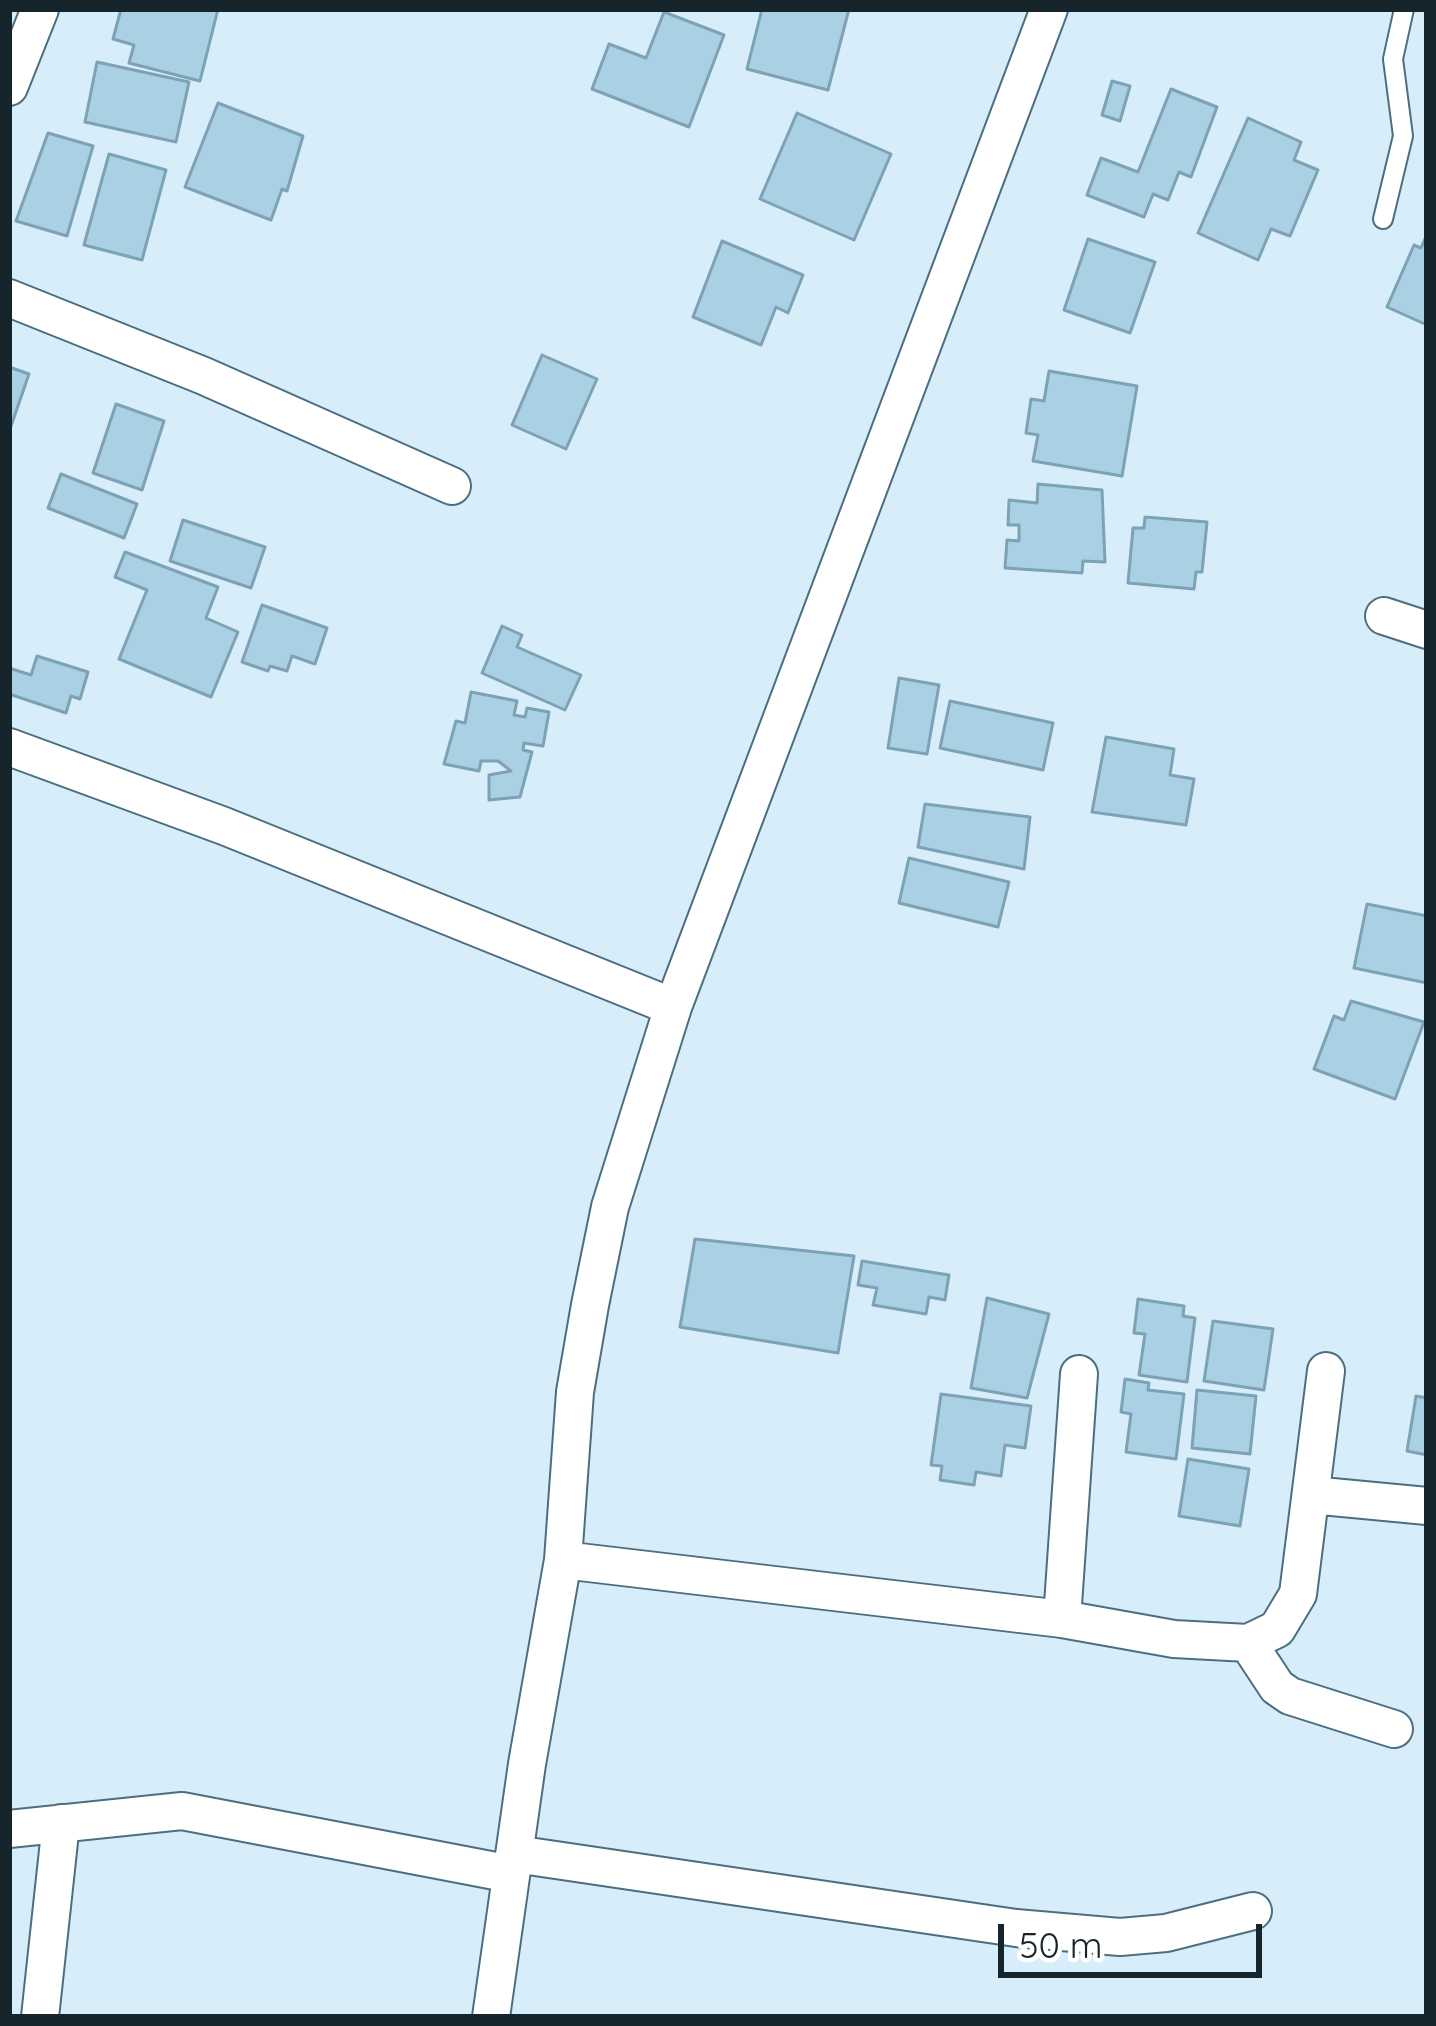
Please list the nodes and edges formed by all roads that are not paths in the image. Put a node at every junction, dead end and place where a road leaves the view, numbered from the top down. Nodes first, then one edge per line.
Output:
1 (40, 9) edge
2 (1049, 9) edge
3 (1404, 9) edge
4 (9, 88) edge
5 (1383, 219) dead end
6 (9, 298) edge
7 (452, 486) dead end
8 (1384, 616) dead end
9 (1427, 630) edge
10 (9, 747) edge
11 (673, 1007) junction
12 (1326, 1371) dead end
13 (1078, 1374) dead end
14 (1311, 1496) junction
15 (1427, 1506) edge
16 (563, 1560) junction
17 (1062, 1619) junction
18 (1248, 1643) junction
19 (1394, 1730) dead end
20 (61, 1822) junction
21 (9, 1829) edge
22 (513, 1864) junction
23 (1253, 1910) dead end
24 (40, 2017) edge
25 (491, 2017) edge

1 - 4 street
2 - 11 street
3 - 5 lane
6 - 7 street
8 - 9 street
10 - 11 street
11 - 16 street
12 - 14 street
13 - 17 street
14 - 15 street
14 - 18 street
16 - 17 street
16 - 22 street
17 - 18 street
18 - 19 street
20 - 21 street
20 - 22 street
20 - 24 street
22 - 23 street
22 - 25 street

